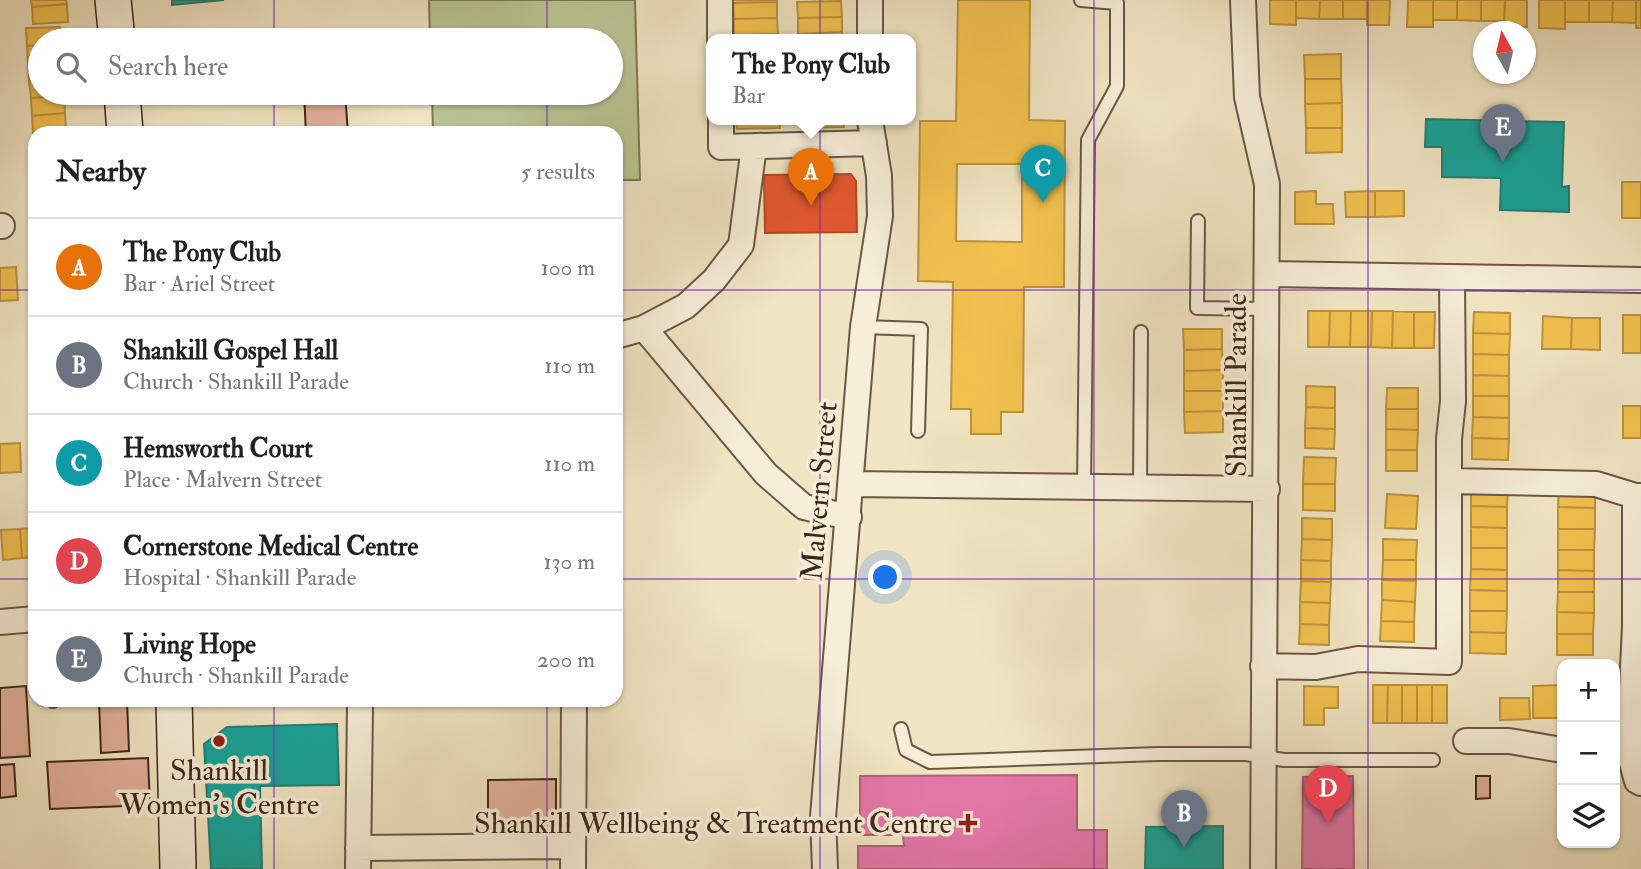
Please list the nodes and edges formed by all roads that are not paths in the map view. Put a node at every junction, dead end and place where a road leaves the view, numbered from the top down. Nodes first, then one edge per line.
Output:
1 (114, 0) edge
2 (719, 0) edge
3 (870, 0) edge
4 (1081, 0) edge
5 (1243, 0) edge
6 (116, 28) edge
7 (720, 34) edge
8 (870, 34) edge
9 (123, 105) edge
10 (721, 125) edge
11 (124, 126) edge
12 (872, 131) edge
13 (754, 146) junction
14 (1198, 221) dead end
15 (1268, 274) junction
16 (1452, 278) junction
17 (1641, 280) edge
18 (1268, 309) junction
19 (863, 327) junction
20 (644, 328) junction
21 (1141, 332) dead end
22 (623, 334) edge
23 (918, 431) dead end
24 (1449, 481) junction
25 (852, 484) junction
26 (1084, 487) junction
27 (1140, 487) junction
28 (1267, 489) junction
29 (1638, 496) edge
30 (849, 517) junction
31 (28, 620) edge
32 (0, 622) edge
33 (1263, 666) junction
34 (174, 707) edge
35 (360, 707) edge
36 (574, 707) edge
37 (901, 729) dead end
38 (1466, 741) dead end
39 (1557, 749) edge
40 (1622, 752) edge
41 (1262, 757) junction
42 (1433, 760) dead end
43 (1641, 783) edge
44 (573, 858) edge
45 (358, 859) edge
46 (178, 869) edge
47 (825, 869) edge
48 (1263, 869) edge

1 - 6 main road
2 - 7 street
3 - 8 street
4 - 26 lane
5 - 15 street
9 - 11 main road
10 - 13 street
12 - 13 street
12 - 19 street, Malvern Street
13 - 20 street
14 - 18 lane
15 - 16 street, Shankill Parade
15 - 18 street, Shankill Parade
16 - 17 street, Shankill Parade
16 - 24 street
18 - 28 street, Shankill Parade
19 - 23 lane
19 - 25 street, Malvern Street
20 - 22 street
20 - 30 street
21 - 27 lane
24 - 29 street
24 - 33 street
25 - 26 street
25 - 30 street, Malvern Street
26 - 27 street
27 - 28 street
28 - 33 street, Shankill Parade
29 - 40 street
30 - 47 street, Malvern Street
31 - 32 street
33 - 41 street, Shankill Parade
34 - 46 main road
35 - 45 street
36 - 44 street
37 - 41 lane
38 - 39 street
40 - 43 street
41 - 42 lane
41 - 48 street, Shankill Parade
44 - 45 street

